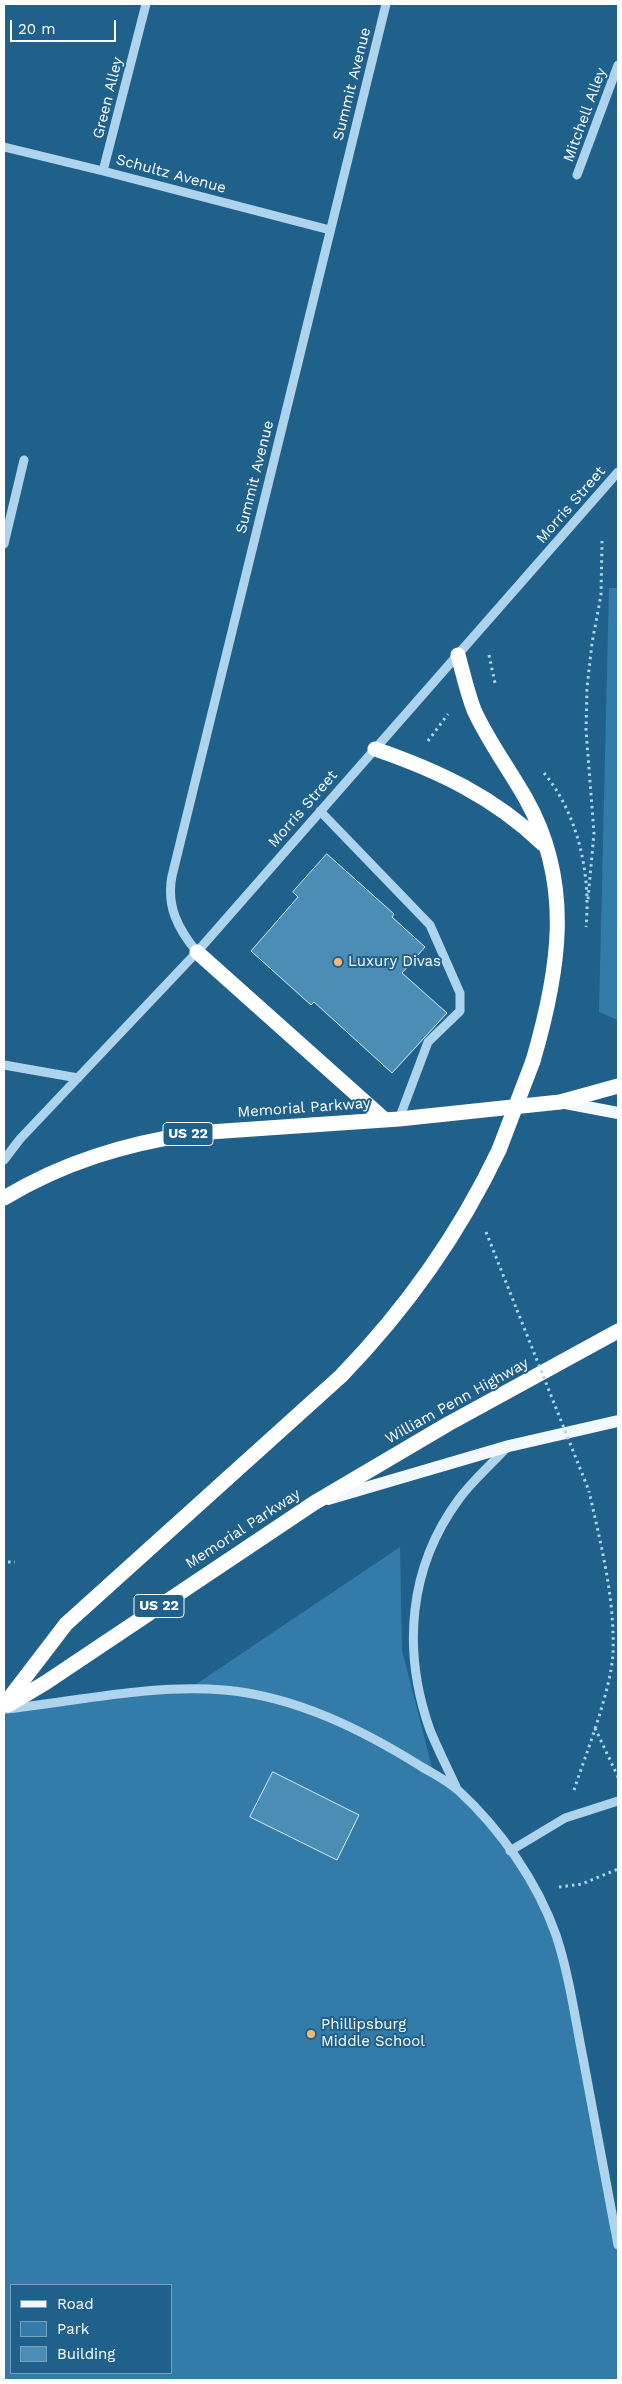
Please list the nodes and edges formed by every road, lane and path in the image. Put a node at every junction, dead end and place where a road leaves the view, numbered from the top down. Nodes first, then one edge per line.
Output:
1 (146, 4) edge
2 (386, 4) edge
3 (618, 65) edge
4 (4, 147) edge
5 (104, 171) junction
6 (577, 175) dead end
7 (330, 230) junction
8 (24, 460) dead end
9 (618, 472) edge
10 (602, 541) dead end
11 (4, 544) edge
12 (458, 655) junction
13 (449, 714) dead end
14 (428, 741) dead end
15 (375, 749) junction
16 (320, 811) junction
17 (546, 847) junction
18 (586, 919) dead end
19 (197, 952) junction
20 (4, 1065) edge
21 (78, 1078) junction
22 (618, 1086) edge
23 (560, 1102) junction
24 (618, 1113) edge
25 (391, 1119) junction
26 (4, 1160) edge
27 (4, 1198) edge
28 (485, 1230) dead end
29 (618, 1331) edge
30 (618, 1421) edge
31 (509, 1446) junction
32 (314, 1504) junction
33 (8, 1562) dead end
34 (15, 1562) dead end
35 (4, 1707) edge
36 (594, 1727) junction
37 (618, 1777) edge
38 (457, 1789) junction
39 (618, 1801) edge
40 (565, 1818) junction
41 (510, 1851) junction
42 (618, 1869) edge
43 (536, 1891) junction
44 (618, 2245) edge

1 - 5 street, Green Alley
2 - 7 street, Summit Avenue
3 - 6 street, Mitchell Alley
4 - 5 street, Schultz Avenue
5 - 7 street, Schultz Avenue
7 - 19 street, Summit Avenue
8 - 11 street
9 - 12 street, Morris Street
10 - 18 path
12 - 15 street, Morris Street
12 - 17 highway
13 - 14 path
15 - 16 street, Morris Street
15 - 17 highway
16 - 19 street, Morris Street
16 - 25 street
17 - 35 highway, bridge
19 - 21 street, Morris Street
19 - 25 highway
20 - 21 street
21 - 26 street, Morris Street
22 - 23 highway, US 22
23 - 24 main road, Memorial Parkway
23 - 25 highway, Memorial Parkway / US 22
25 - 27 highway, Memorial Parkway / US 22
28 - 36 path, bridge
29 - 32 highway, William Penn Highway / US 22
30 - 31 main road, Memorial Parkway
31 - 32 main road, Memorial Parkway
31 - 38 street
32 - 35 highway, Memorial Parkway / US 22
33 - 34 path
35 - 38 street
36 - 37 path
36 - 40 path
38 - 41 street
39 - 40 street
40 - 41 street
41 - 43 street
42 - 43 path
43 - 44 street

